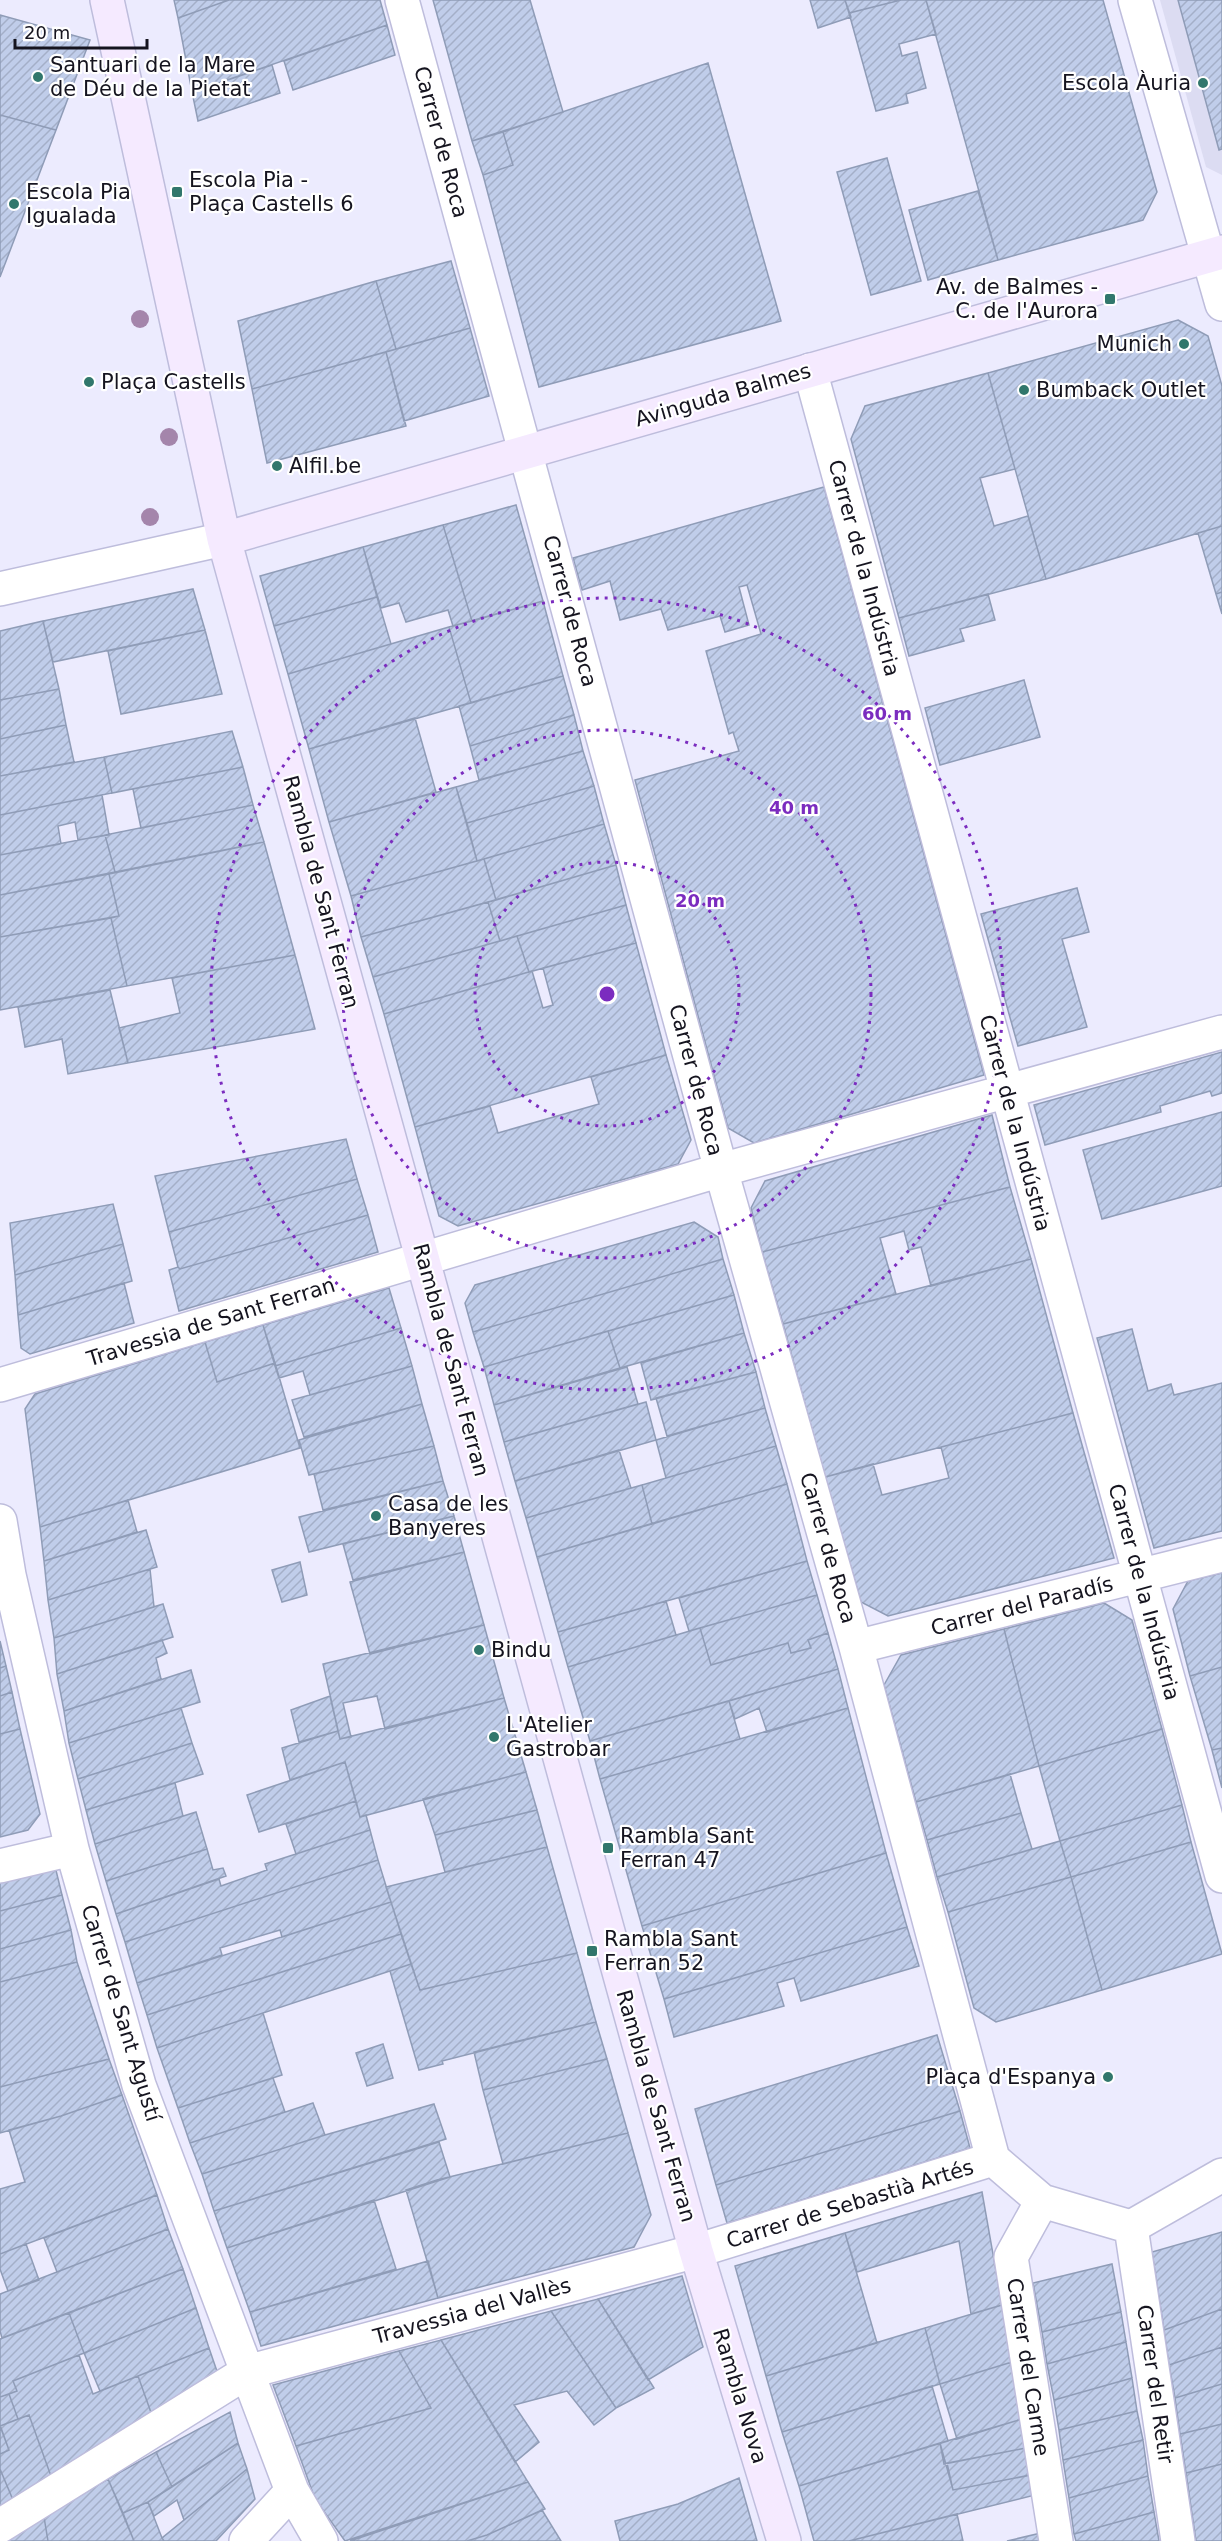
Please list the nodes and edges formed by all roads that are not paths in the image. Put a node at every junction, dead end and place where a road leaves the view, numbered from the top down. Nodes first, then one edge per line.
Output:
1 (107, 0) edge
2 (402, 0) edge
3 (1135, 0) edge
4 (1215, 254) edge
5 (1222, 304) edge
6 (810, 370) junction
7 (526, 452) junction
8 (224, 539) junction
9 (0, 589) edge
10 (1222, 1032) edge
11 (1007, 1092) junction
12 (721, 1170) junction
13 (423, 1258) junction
14 (0, 1385) edge
15 (0, 1521) edge
16 (1222, 1555) edge
17 (1139, 1577) junction
18 (856, 1647) junction
19 (72, 1849) junction
20 (0, 1866) edge
21 (1222, 1876) edge
22 (993, 2159) junction
23 (1222, 2175) edge
24 (1042, 2201) junction
25 (1131, 2227) junction
26 (696, 2251) junction
27 (248, 2372) junction
28 (292, 2491) junction
29 (0, 2526) edge
30 (246, 2541) edge
31 (295, 2541) edge
32 (321, 2541) edge
33 (784, 2541) edge
34 (1056, 2541) edge
35 (1178, 2541) edge

1 - 8 street, Rambla de Sant Ferran
2 - 7 street, Carrer de Roca
3 - 4 street
4 - 5 street
4 - 6 street, Avinguda Balmes
6 - 7 street, Avinguda Balmes
6 - 11 street, Carrer de la Indústria
7 - 8 street, Avinguda Balmes
7 - 12 street, Carrer de Roca
8 - 9 street
8 - 13 street, Rambla de Sant Ferran
10 - 11 street, Travessia de Sant Ferran
11 - 12 street, Travessia de Sant Ferran
11 - 17 street, Carrer de la Indústria
12 - 13 street, Travessia de Sant Ferran
12 - 18 street, Carrer de Roca
13 - 14 street, Travessia de Sant Ferran
13 - 26 street, Rambla de Sant Ferran
15 - 19 street, Carrer de Sant Agustí
16 - 17 street, Carrer del Paradís
17 - 18 street, Carrer del Paradís
17 - 21 street, Carrer de la Indústria
18 - 22 street, Carrer de Roca
19 - 20 street
19 - 27 street, Carrer de Sant Agustí
22 - 24 street, Carrer de Sebastià Artés
22 - 26 street, Carrer de Sebastià Artés
23 - 25 street
24 - 25 street, Carrer de Sebastià Artés
24 - 34 street, Carrer del Carme
25 - 35 street, Carrer del Retir
26 - 27 street, Travessia del Vallès
26 - 33 street, Rambla Nova
27 - 28 street, Carrer de Sant Agustí
27 - 29 street, Travessia del Vallès
28 - 30 street
28 - 31 street
28 - 32 street

